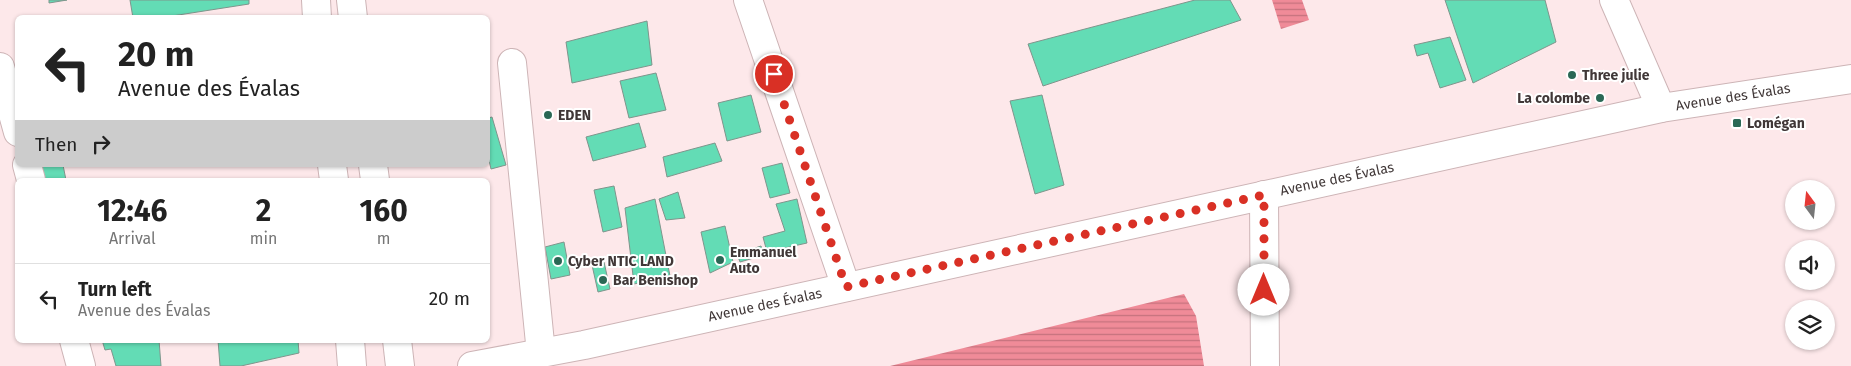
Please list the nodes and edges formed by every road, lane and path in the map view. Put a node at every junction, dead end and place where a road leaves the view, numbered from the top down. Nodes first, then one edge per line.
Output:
1 (316, 0) edge
2 (351, 0) edge
3 (748, 0) edge
4 (1614, 0) edge
5 (317, 15) edge
6 (353, 15) edge
7 (512, 63) dead end
8 (0, 67) edge
9 (1851, 79) edge
10 (1661, 108) junction
11 (15, 121) edge
12 (1264, 195) junction
13 (846, 287) junction
14 (75, 343) edge
15 (350, 343) edge
16 (397, 343) edge
17 (541, 353) junction
18 (587, 355) edge
19 (81, 366) edge
20 (352, 366) edge
21 (400, 366) edge
22 (472, 366) edge
23 (1265, 366) edge

1 - 5 street
2 - 6 street
3 - 13 street
4 - 10 street
7 - 17 street
8 - 11 street
9 - 10 street, Avenue des Évalas
10 - 12 street, Avenue des Évalas
12 - 13 street, Avenue des Évalas
12 - 23 street
13 - 18 street, Avenue des Évalas
14 - 19 street
15 - 20 street
16 - 21 street
17 - 18 street, Avenue des Évalas
17 - 22 street, Avenue des Évalas

